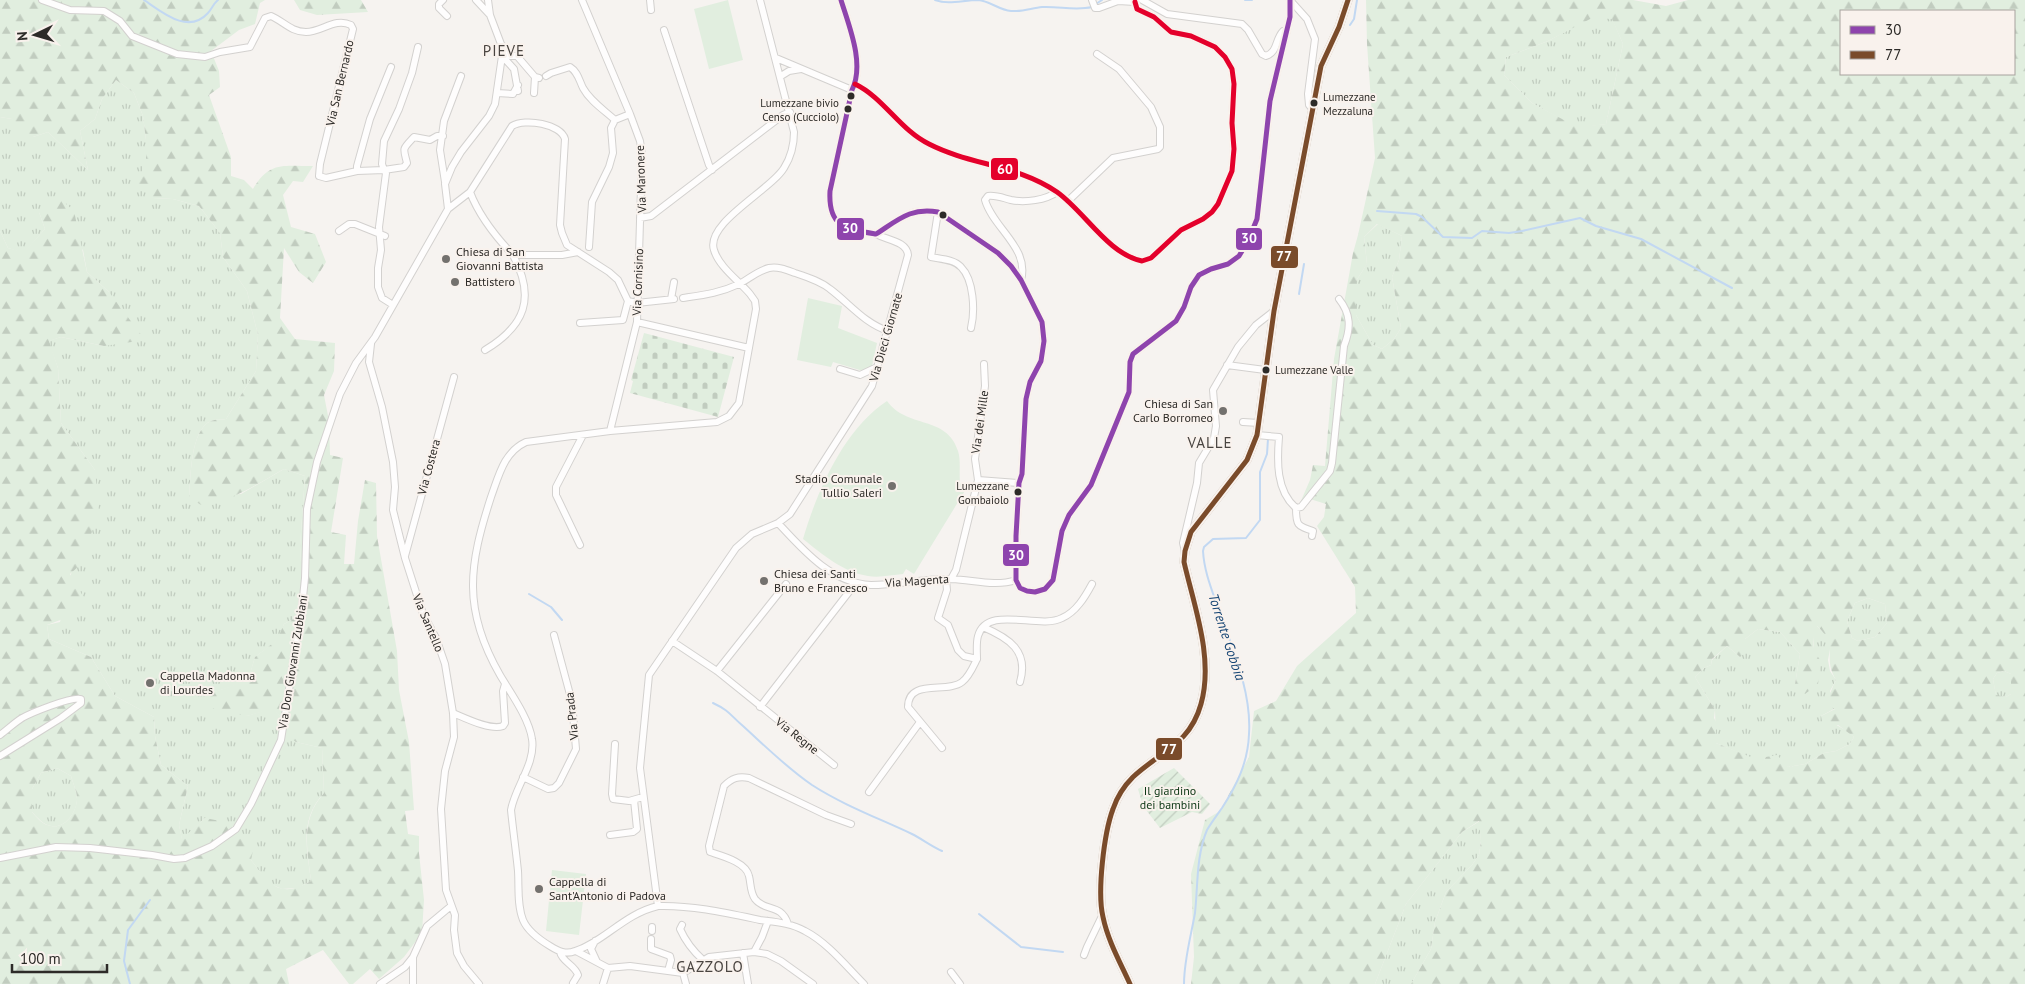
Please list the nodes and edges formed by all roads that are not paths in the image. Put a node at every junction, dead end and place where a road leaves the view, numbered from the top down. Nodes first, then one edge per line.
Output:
1 (42, 0) edge
2 (443, 0) edge
3 (476, 0) edge
4 (488, 0) edge
5 (582, 0) edge
6 (650, 0) edge
7 (760, 0) edge
8 (841, 0) edge
9 (1290, 0) edge
10 (1348, 0) edge
11 (1138, 1) edge
12 (1093, 4) edge
13 (651, 10) dead end
14 (490, 15) junction
15 (447, 16) dead end
16 (664, 30) dead end
17 (1287, 31) junction
18 (501, 44) junction
19 (418, 47) dead end
20 (1097, 54) dead end
21 (502, 56) junction
22 (776, 58) junction
23 (391, 67) dead end
24 (800, 69) junction
25 (461, 76) dead end
26 (781, 76) junction
27 (540, 77) junction
28 (853, 87) junction
29 (496, 93) junction
30 (534, 93) dead end
31 (1313, 110) junction
32 (790, 112) junction
33 (630, 114) junction
34 (615, 120) junction
35 (443, 136) junction
36 (384, 170) junction
37 (712, 170) junction
38 (357, 171) junction
39 (445, 184) junction
40 (470, 192) junction
41 (1057, 192) junction
42 (1068, 201) junction
43 (448, 209) junction
44 (938, 212) junction
45 (640, 218) junction
46 (340, 231) dead end
47 (876, 234) junction
48 (383, 235) junction
49 (589, 248) dead end
50 (578, 252) junction
51 (513, 255) junction
52 (1021, 280) junction
53 (674, 282) dead end
54 (740, 283) junction
55 (683, 298) dead end
56 (1339, 299) dead end
57 (628, 301) junction
58 (637, 303) junction
59 (393, 305) junction
60 (1274, 311) junction
61 (637, 322) junction
62 (580, 323) dead end
63 (972, 328) dead end
64 (888, 331) junction
65 (371, 343) junction
66 (749, 348) junction
67 (485, 350) dead end
68 (984, 364) dead end
69 (1227, 364) junction
70 (877, 367) junction
71 (840, 369) dead end
72 (1265, 370) junction
73 (454, 377) dead end
74 (1243, 422) dead end
75 (1258, 423) junction
76 (610, 431) junction
77 (1257, 434) junction
78 (583, 435) junction
79 (978, 480) junction
80 (1019, 483) junction
81 (1296, 508) junction
82 (778, 523) junction
83 (1312, 536) dead end
84 (580, 545) dead end
85 (1184, 551) junction
86 (405, 558) junction
87 (948, 579) junction
88 (1016, 580) junction
89 (854, 582) junction
90 (786, 584) dead end
91 (1092, 584) dead end
92 (983, 627) junction
93 (554, 635) dead end
94 (672, 642) junction
95 (976, 659) junction
96 (716, 671) junction
97 (1020, 682) dead end
98 (505, 684) junction
99 (760, 707) junction
100 (453, 713) junction
101 (920, 722) junction
102 (0, 735) edge
103 (615, 744) dead end
104 (942, 748) dead end
105 (0, 756) edge
106 (834, 765) dead end
107 (523, 777) junction
108 (869, 792) dead end
109 (643, 797) junction
110 (634, 800) junction
111 (851, 824) dead end
112 (610, 835) dead end
113 (0, 858) edge
114 (451, 906) junction
115 (658, 906) junction
116 (1102, 916) junction
117 (768, 921) junction
118 (674, 923) dead end
119 (788, 924) junction
120 (651, 939) dead end
121 (594, 941) junction
122 (576, 951) junction
123 (560, 952) junction
124 (754, 952) junction
125 (743, 953) junction
126 (1084, 956) dead end
127 (413, 957) junction
128 (702, 960) junction
129 (597, 962) junction
130 (608, 968) junction
131 (668, 971) junction
132 (686, 971) junction
133 (951, 972) dead end
134 (572, 983) edge
135 (380, 984) edge
136 (413, 984) edge
137 (479, 984) edge
138 (603, 984) edge
139 (686, 984) edge
140 (748, 984) edge
141 (813, 984) edge
142 (864, 984) edge
143 (960, 984) edge
144 (1130, 984) edge

1 - 38 street, Via San Bernardo
2 - 15 street
3 - 14 street
4 - 14 street
5 - 33 street, Via Maronere
6 - 13 street
7 - 22 street
8 - 28 street
9 - 17 street
9 - 31 street
10 - 31 main road
11 - 12 street
11 - 17 street
11 - 42 street
14 - 18 street
16 - 37 street
17 - 88 street
18 - 21 street
18 - 27 street
19 - 36 street
20 - 42 street
21 - 29 street
21 - 29 street
22 - 24 street
22 - 26 street
23 - 38 street
24 - 26 street
24 - 28 street
25 - 35 street
26 - 32 street
27 - 30 street
27 - 34 street
28 - 41 street
28 - 47 street
29 - 39 street
31 - 60 main road
32 - 37 street, Via Maronere
32 - 54 street
33 - 34 street
33 - 45 street, Via Maronere
34 - 49 street
35 - 36 street, Via San Bernardo
35 - 39 street
36 - 38 street, Via San Bernardo
36 - 48 street
37 - 45 street, Via Maronere
39 - 43 street
40 - 43 street
40 - 50 street
40 - 51 street
41 - 42 street
41 - 52 street
43 - 59 street, Via Don Giovanni Zubbiani
44 - 47 street
44 - 52 street
44 - 63 street
45 - 58 street, Via Cornisino
46 - 48 street
47 - 64 street, Via Dieci Giornate
48 - 59 street
50 - 51 street
50 - 57 street
51 - 67 street
52 - 80 street
53 - 58 street
54 - 55 street
54 - 64 street
54 - 66 street
56 - 81 street
57 - 58 street
57 - 62 street
58 - 61 street, Via Cornisino
59 - 65 street, Via Don Giovanni Zubbiani
60 - 69 street
60 - 72 main road
61 - 66 street, Via Cornisino
61 - 76 street
64 - 70 street, Via Dieci Giornate
65 - 86 street, Via Santello
65 - 113 street, Via Don Giovanni Zubbiani
66 - 76 street
68 - 79 street, Via dei Mille
69 - 72 street
69 - 85 street
70 - 71 street
70 - 82 street, Via Dieci Giornate
72 - 75 main road
73 - 86 street, Via Costera
74 - 75 street
75 - 77 main road
76 - 78 street
77 - 81 street
77 - 85 main road
78 - 84 street
78 - 98 street
79 - 80 street
79 - 87 street, Via dei Mille
80 - 88 street
81 - 83 street
82 - 89 street, Via Magenta
82 - 94 street
85 - 116 main road
86 - 100 street, Via Santello
87 - 88 street, Via Magenta
87 - 89 street, Via Magenta
87 - 95 street, Via dei Mille
89 - 99 street
90 - 96 street
91 - 92 street
92 - 95 street
92 - 97 street
93 - 107 street, Via Prada
94 - 96 street, Via Regne
94 - 109 street
95 - 101 street
96 - 99 street, Via Regne
98 - 100 street
98 - 107 street
99 - 106 street, Via Regne
100 - 114 street, Via Santello
101 - 104 street
101 - 108 street
102 - 105 street
103 - 110 street
107 - 123 street
109 - 110 street
109 - 115 street
110 - 112 street
111 - 119 street
114 - 127 street
114 - 137 street, Via Santello
115 - 117 street
115 - 121 street
116 - 126 street
116 - 144 main road
117 - 119 street
117 - 124 street
118 - 128 street
119 - 142 street
120 - 131 street
121 - 122 street
121 - 129 street
122 - 123 street
122 - 129 street
123 - 134 street
124 - 125 street
124 - 141 street
125 - 128 street
125 - 140 street
127 - 135 street
127 - 136 street
128 - 132 street
129 - 130 street
130 - 131 street
130 - 138 street
131 - 132 street
132 - 139 street
133 - 143 street

